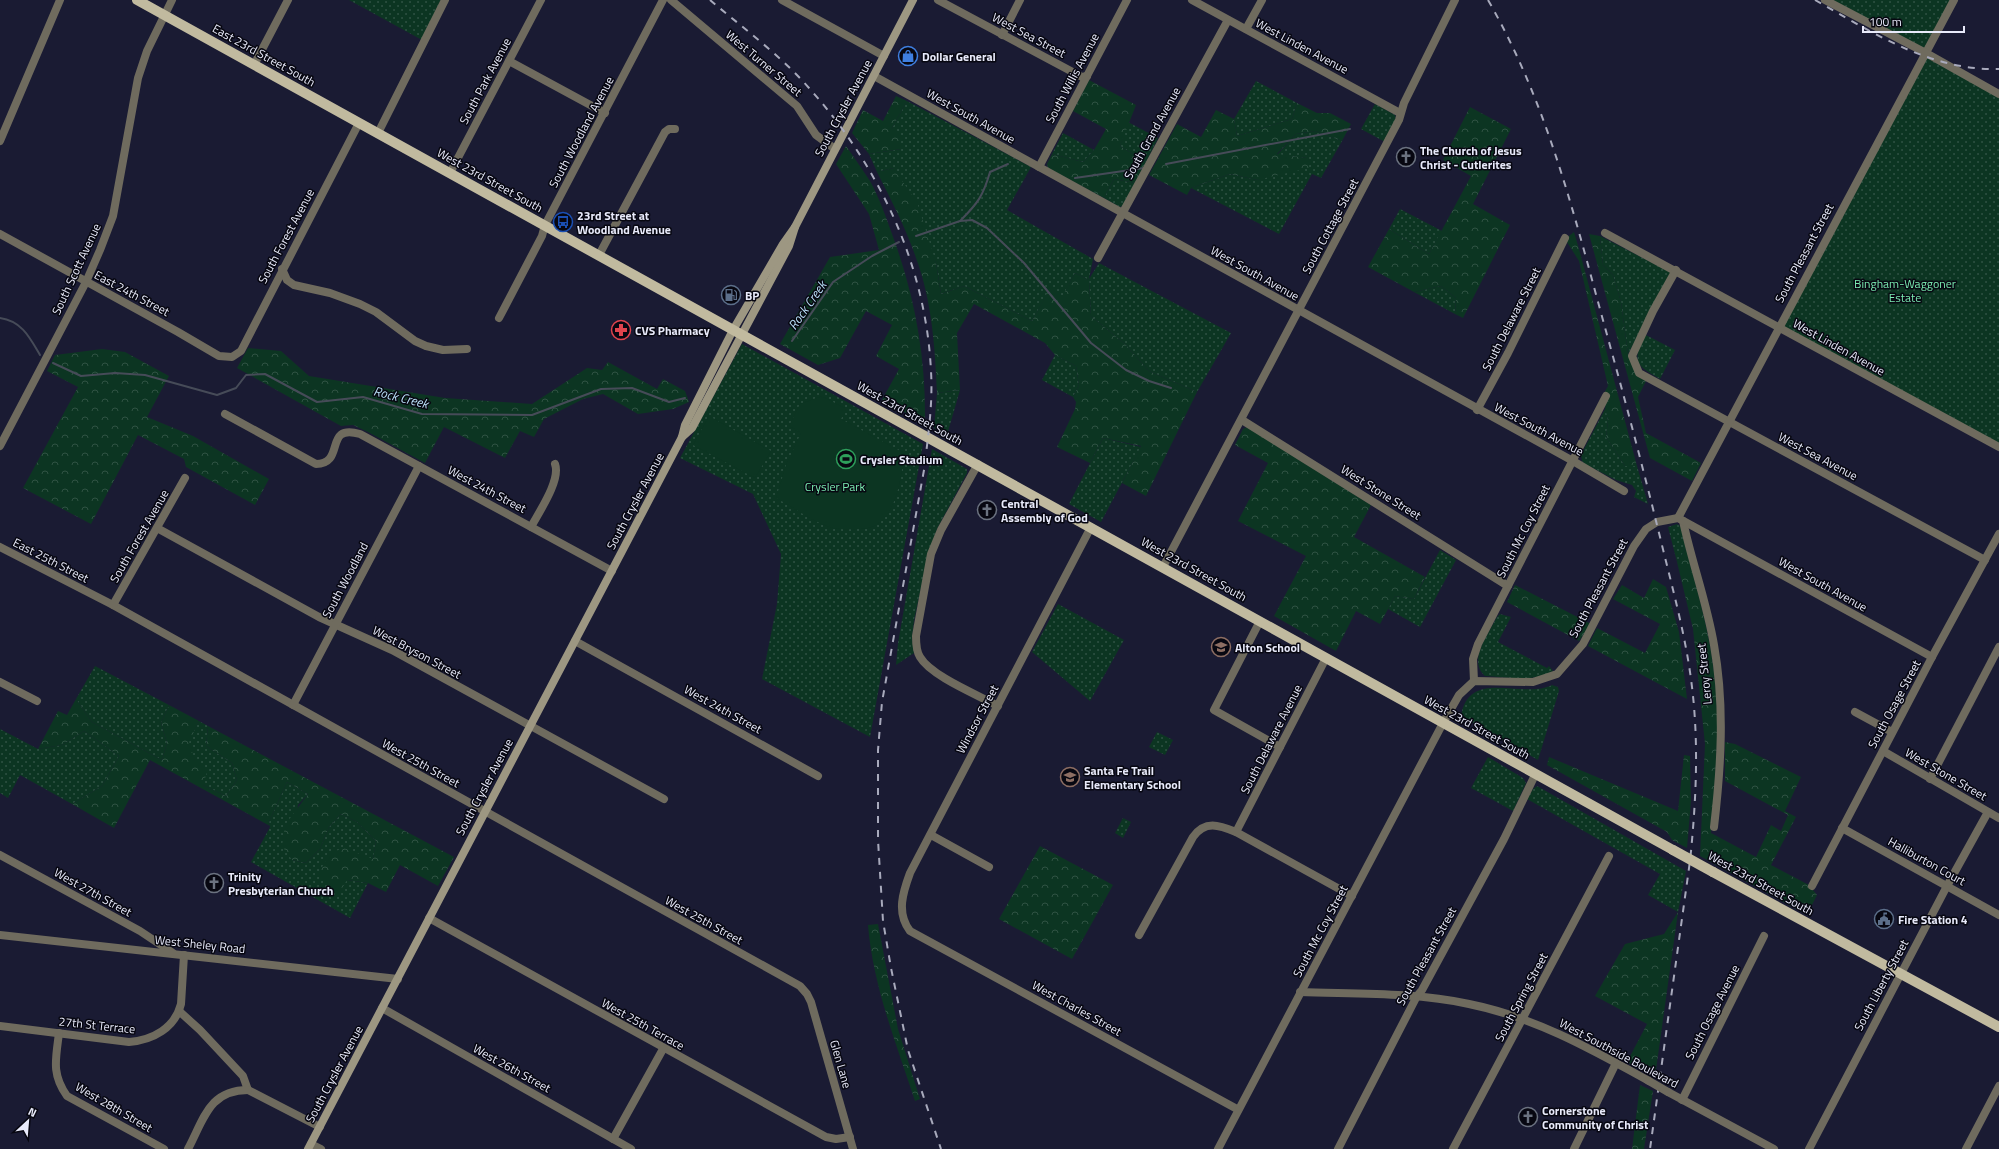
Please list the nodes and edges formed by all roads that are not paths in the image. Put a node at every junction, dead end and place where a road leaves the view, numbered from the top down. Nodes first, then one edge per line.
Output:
1 (60, 0) edge
2 (137, 0) edge
3 (172, 0) edge
4 (288, 0) edge
5 (445, 0) edge
6 (541, 0) edge
7 (663, 0) edge
8 (671, 0) edge
9 (782, 0) edge
10 (913, 0) edge
11 (938, 0) edge
12 (1020, 0) edge
13 (1127, 0) edge
14 (1192, 0) edge
15 (1262, 0) edge
16 (1825, 0) edge
17 (1954, 0) edge
18 (1453, 1) edge
19 (164, 15) junction
20 (1228, 20) junction
21 (1246, 29) junction
22 (1002, 35) junction
23 (1926, 53) junction
24 (884, 56) junction
25 (509, 61) junction
26 (254, 64) junction
27 (874, 76) junction
28 (1087, 76) junction
29 (1999, 94) edge
30 (1400, 112) junction
31 (605, 113) junction
32 (359, 123) junction
33 (675, 129) dead end
34 (378, 133) junction
35 (0, 141) edge
36 (835, 149) junction
37 (1039, 167) junction
38 (450, 173) junction
39 (1121, 214) junction
40 (545, 225) junction
41 (1605, 233) dead end
42 (0, 234) edge
43 (1565, 238) dead end
44 (599, 255) junction
45 (1098, 258) dead end
46 (282, 270) junction
47 (1676, 270) junction
48 (86, 282) junction
49 (1299, 311) junction
50 (499, 318) dead end
51 (1778, 327) junction
52 (737, 333) junction
53 (467, 349) dead end
54 (232, 357) joint
55 (1606, 396) dead end
56 (1477, 410) junction
57 (225, 414) dead end
58 (1242, 420) junction
59 (1728, 422) junction
60 (0, 446) edge
61 (1999, 447) edge
62 (1573, 461) junction
63 (555, 464) dead end
64 (978, 464) junction
65 (419, 466) junction
66 (185, 478) dead end
67 (1624, 491) dead end
68 (1680, 520) junction
69 (531, 527) junction
70 (1092, 527) junction
71 (157, 528) junction
72 (1999, 534) edge
73 (0, 547) edge
74 (1985, 560) junction
75 (1163, 567) junction
76 (612, 571) junction
77 (1508, 586) junction
78 (113, 605) junction
79 (1260, 621) junction
80 (335, 624) junction
81 (575, 641) junction
82 (1999, 647) edge
83 (1932, 657) junction
84 (1326, 658) junction
85 (1474, 681) junction
86 (0, 682) edge
87 (37, 701) dead end
88 (293, 705) junction
89 (998, 706) junction
90 (1855, 712) dead end
91 (1443, 723) junction
92 (530, 726) junction
93 (1892, 732) junction
94 (1280, 747) junction
95 (1883, 751) junction
96 (1535, 775) junction
97 (818, 776) dead end
98 (1930, 779) junction
99 (664, 799) dead end
100 (1988, 812) junction
101 (484, 813) junction
102 (1999, 818) edge
103 (1714, 827) dead end
104 (1842, 828) junction
105 (1236, 832) junction
106 (931, 835) junction
107 (0, 855) edge
108 (1609, 856) dead end
109 (989, 867) dead end
110 (1812, 886) dead end
111 (1947, 886) junction
112 (1352, 896) junction
113 (1999, 915) edge
114 (429, 918) junction
115 (907, 926) joint
116 (0, 935) edge
117 (1139, 935) dead end
118 (1764, 936) dead end
119 (173, 954) junction
120 (184, 954) junction
121 (1901, 974) junction
122 (398, 978) junction
123 (802, 988) joint
124 (1300, 992) junction
125 (1417, 996) junction
126 (382, 1008) junction
127 (179, 1011) junction
128 (1522, 1019) junction
129 (0, 1026) edge
130 (1999, 1027) edge
131 (59, 1033) junction
132 (663, 1049) junction
133 (1616, 1063) junction
134 (1999, 1086) edge
135 (248, 1090) junction
136 (1682, 1100) junction
137 (1237, 1110) junction
138 (320, 1127) junction
139 (850, 1137) junction
140 (613, 1139) junction
141 (310, 1146) edge
142 (164, 1149) edge
143 (188, 1149) edge
144 (321, 1149) edge
145 (631, 1149) edge
146 (853, 1149) edge
147 (1218, 1149) edge
148 (1338, 1149) edge
149 (1453, 1149) edge
150 (1574, 1149) edge
151 (1774, 1149) edge
152 (1809, 1149) edge
153 (1966, 1149) edge

1 - 35 street
2 - 19 main road, East 23rd Street South
3 - 19 street, South Scott Avenue
4 - 26 street
5 - 34 street
6 - 25 street, South Park Avenue
7 - 31 street, South Woodland Avenue
8 - 36 street, West Turner Street
9 - 24 street
10 - 24 main road, South Crysler Avenue
11 - 22 street, West Sea Street
12 - 22 street
13 - 28 street, South Willis Avenue
14 - 20 street, West Linden Avenue
15 - 21 street
16 - 23 street
17 - 23 street, South Pleasant Street
18 - 30 street, South Cottage Street
19 - 26 main road, East 23rd Street South
19 - 48 street, South Scott Avenue
20 - 21 street, West Linden Avenue
20 - 39 street, South Grand Avenue
21 - 30 street, West Linden Avenue
22 - 28 street, West Sea Street
23 - 29 street
23 - 51 street, South Pleasant Street
24 - 27 main road, South Crysler Avenue
25 - 31 street
25 - 38 street, South Park Avenue
26 - 32 main road, East 23rd Street South
27 - 36 main road, South Crysler Avenue
27 - 37 street, West South Avenue
28 - 37 street, South Willis Avenue
30 - 49 street, South Cottage Street
31 - 40 street, South Woodland Avenue
32 - 34 main road, East 23rd Street South
32 - 46 street, South Forest Avenue
33 - 44 street
34 - 38 main road, West 23rd Street South
36 - 52 main road, South Crysler Avenue
37 - 39 street, West South Avenue
38 - 40 main road, West 23rd Street South
39 - 45 street, South Grand Avenue
39 - 49 street, West South Avenue
40 - 44 main road, West 23rd Street South
40 - 50 street, South Woodland Avenue
41 - 47 street, West Linden Avenue
42 - 48 street, East 24th Street
43 - 56 street, South Delaware Street
44 - 52 main road, West 23rd Street South
46 - 53 street
46 - 54 street, South Forest Avenue
47 - 51 street, West Linden Avenue
47 - 59 street, West Sea Avenue
48 - 54 street, East 24th Street
48 - 60 street, South Scott Avenue
49 - 56 street, West South Avenue
49 - 58 street, South Cottage Street
51 - 59 street, South Pleasant Street
51 - 61 street, West Linden Avenue
52 - 64 main road, West 23rd Street South
52 - 76 main road, South Crysler Avenue
55 - 62 street, South Mc Coy Street
56 - 62 street, West South Avenue
57 - 65 street, West 24th Street
58 - 75 street, South Cottage Street
58 - 77 street, West Stone Street
59 - 68 street, South Pleasant Street
59 - 74 street, West Sea Avenue
62 - 67 street, West South Avenue
62 - 77 street, South Mc Coy Street
63 - 69 street
64 - 70 main road, West 23rd Street South
64 - 89 street
65 - 69 street, West 24th Street
65 - 80 street, South Woodland
66 - 71 street, South Forest Avenue
68 - 83 street, West South Avenue
68 - 85 street, South Pleasant Street
68 - 103 street, Leroy Street
69 - 76 street, West 24th Street
70 - 75 main road, West 23rd Street South
70 - 89 street, Windsor Street
71 - 78 street, South Forest Avenue
71 - 80 street, West Bryson Street
72 - 74 street, South Osage Street
73 - 78 street, East 25th Street
74 - 83 street, South Osage Street
75 - 79 main road, West 23rd Street South
76 - 81 main road, South Crysler Avenue
77 - 85 street, South Mc Coy Street
78 - 88 street, West 25th Street
79 - 84 main road, West 23rd Street South
79 - 94 street
80 - 88 street, South Woodland
80 - 92 street, West Bryson Street
81 - 92 main road, South Crysler Avenue
81 - 97 street, West 24th Street
82 - 98 street
83 - 93 street, South Osage Street
84 - 91 main road, West 23rd Street South
84 - 94 street, South Delaware Avenue
85 - 91 street
86 - 87 street
88 - 101 street, West 25th Street
89 - 106 street, Windsor Street
90 - 93 street
91 - 96 main road, West 23rd Street South
91 - 112 street, South Mc Coy Street
92 - 99 street, West Bryson Street
92 - 101 main road, South Crysler Avenue
93 - 95 street, South Osage Street
94 - 105 street, South Delaware Avenue
95 - 98 street, West Stone Street
95 - 104 street, South Osage Street
96 - 121 main road, West 23rd Street South, bridge
96 - 125 street, South Pleasant Street
98 - 100 street, West Stone Street
100 - 102 street, West Stone Street
100 - 111 street, South Liberty Street
101 - 114 main road, South Crysler Avenue
101 - 123 street, West 25th Street
104 - 110 street, South Osage Street
104 - 111 street, Halliburton Court
105 - 112 street
105 - 117 street
106 - 109 street
106 - 115 street, Windsor Street
107 - 119 street, West 27th Street
108 - 128 street, South Spring Street
111 - 113 street, Halliburton Court
111 - 121 street, South Liberty Street
112 - 124 street, South Mc Coy Street
114 - 122 main road, South Crysler Avenue
114 - 132 street, West 25th Terrace
115 - 137 street, West Charles Street
116 - 119 street, West Sheley Road
118 - 136 street, South Osage Avenue
119 - 120 street, West Sheley Road
120 - 122 street, West Sheley Road
120 - 127 street
121 - 130 main road, West 23rd Street South
121 - 152 street, South Liberty Street
122 - 126 main road, South Crysler Avenue
123 - 139 street, Glen Lane
124 - 125 street, West Southside Boulevard
124 - 137 street, South Mc Coy Street
125 - 128 street, West Southside Boulevard
125 - 148 street, South Pleasant Street
126 - 138 main road, South Crysler Avenue
126 - 140 street, West 26th Street
127 - 131 street, 27th St Terrace
127 - 135 street
128 - 133 street, West Southside Boulevard
128 - 149 street, South Spring Street
129 - 131 street, 27th St Terrace
131 - 142 street, West 28th Street
132 - 139 street, West 25th Terrace
132 - 140 street
133 - 136 street, West Southside Boulevard, bridge
133 - 150 street
134 - 153 street
135 - 138 street
135 - 143 street
136 - 151 street, West Southside Boulevard
137 - 147 street, South Mc Coy Street
138 - 141 main road, South Crysler Avenue
139 - 146 street, Glen Lane
140 - 145 street, West 26th Street
141 - 144 street

